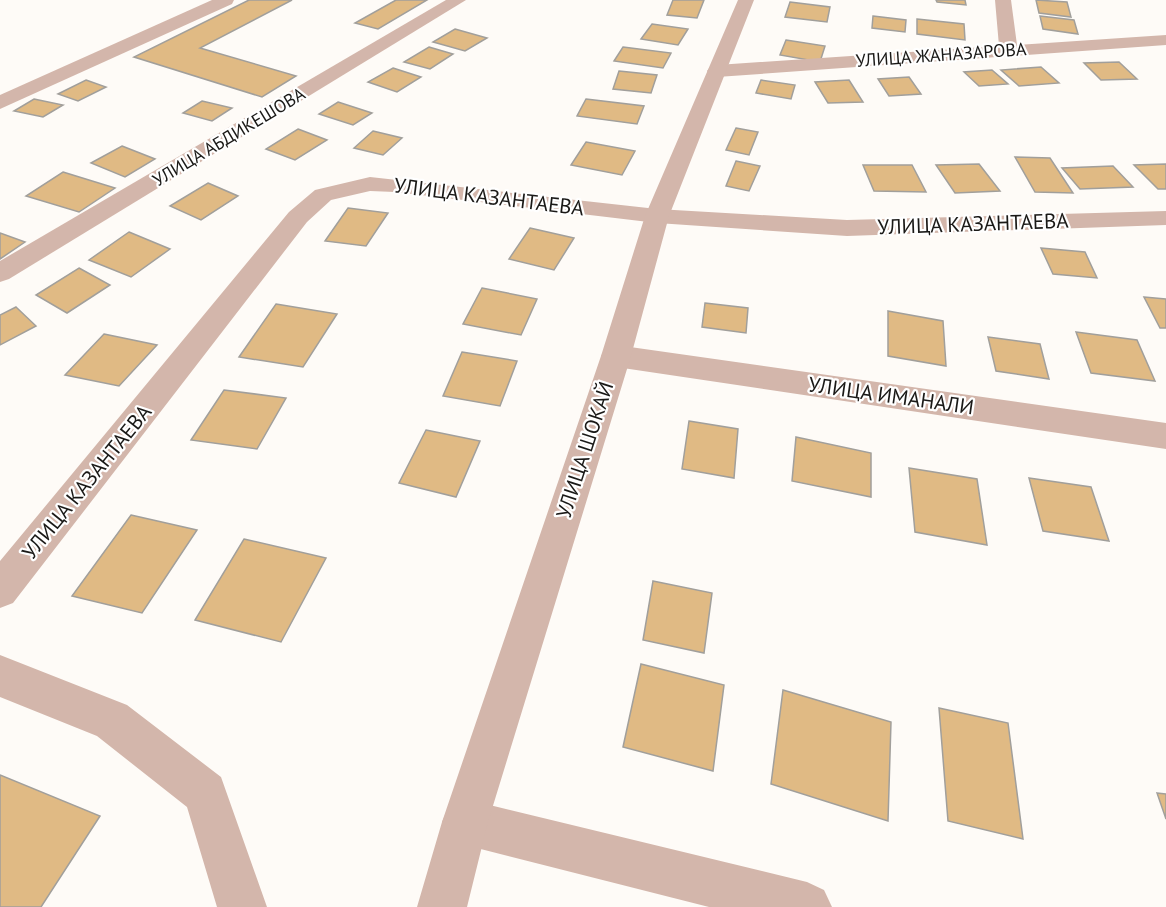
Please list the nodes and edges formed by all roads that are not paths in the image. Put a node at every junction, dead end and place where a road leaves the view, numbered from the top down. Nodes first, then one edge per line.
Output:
1 (226, 0) edge
2 (459, 0) edge
3 (746, 0) edge
4 (1003, 0) edge
5 (1166, 40) edge
6 (1009, 51) junction
7 (717, 71) junction
8 (0, 103) edge
9 (657, 216) junction
10 (1166, 218) edge
11 (0, 273) edge
12 (616, 356) junction
13 (1166, 436) edge
14 (0, 590) edge
15 (0, 675) edge
16 (465, 822) junction
17 (242, 907) edge
18 (442, 907) edge
19 (807, 907) edge

1 - 8 street
2 - 11 street, УЛИЦА АБДИКЕШОВА
3 - 7 street, УЛИЦА ШОКАЙ
4 - 6 street
5 - 6 street, УЛИЦА ЖАНАЗАРОВА
6 - 7 street, УЛИЦА ЖАНАЗАРОВА
7 - 9 street, УЛИЦА ШОКАЙ
9 - 10 street, УЛИЦА КАЗАНТАЕВА
9 - 12 street, УЛИЦА ШОКАЙ
9 - 14 street, УЛИЦА КАЗАНТАЕВА
12 - 13 street, УЛИЦА ИМАНАЛИ
12 - 16 street, УЛИЦА ШОКАЙ
15 - 17 street
16 - 18 street, УЛИЦА ШОКАЙ
16 - 19 street

